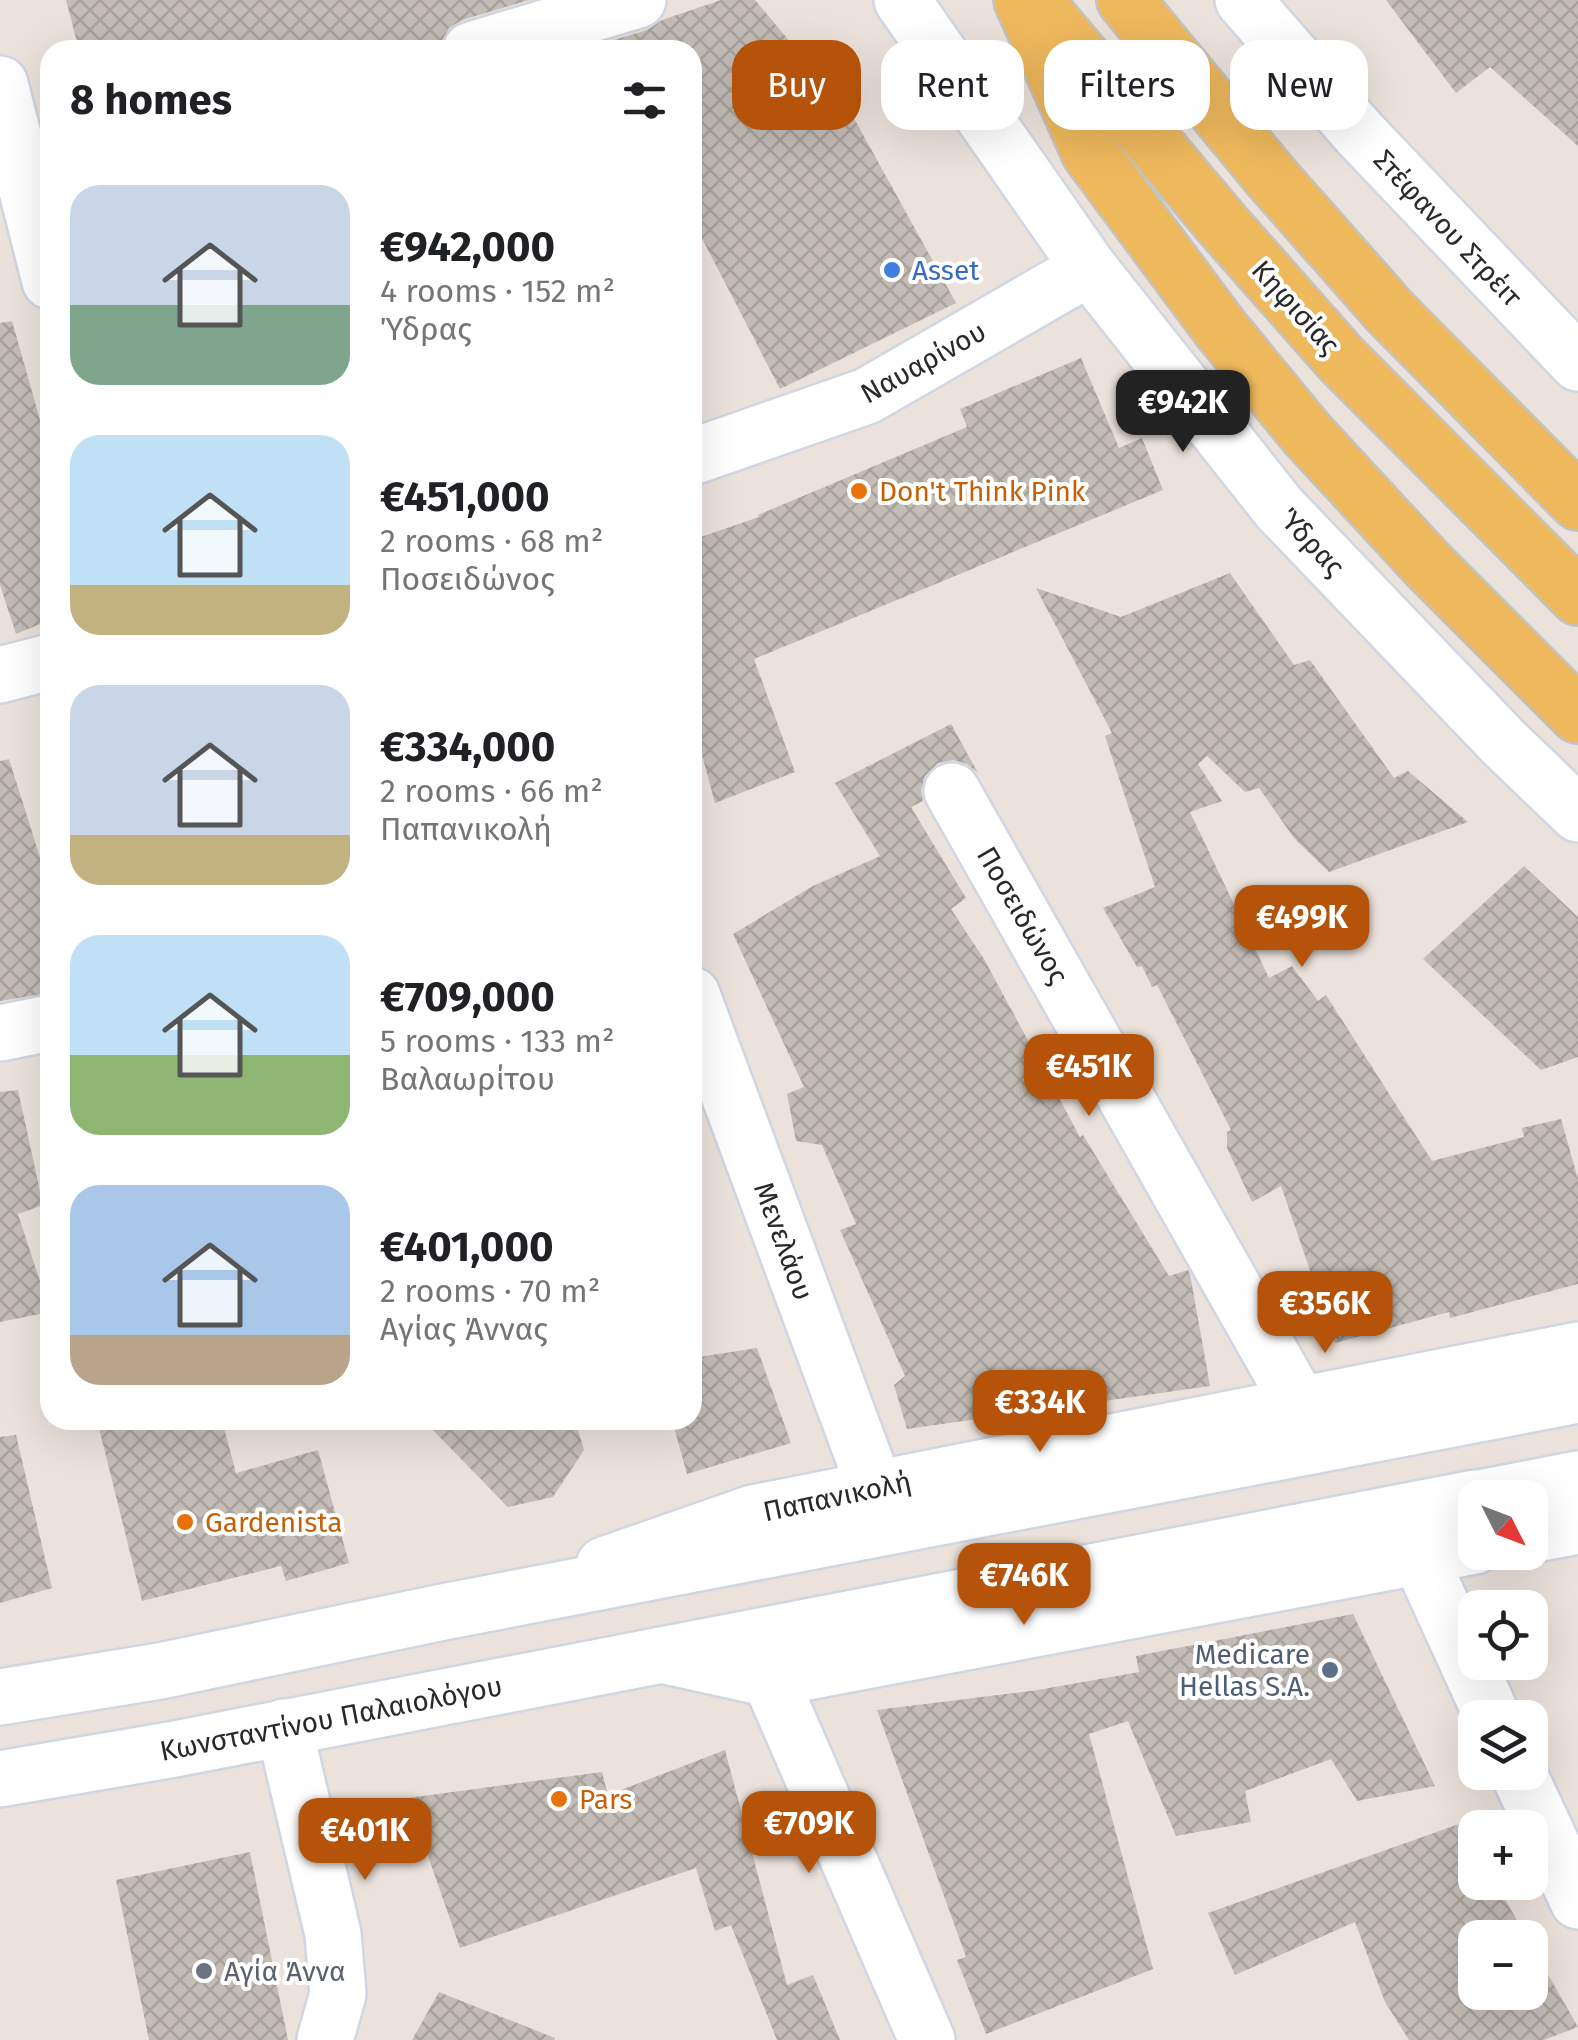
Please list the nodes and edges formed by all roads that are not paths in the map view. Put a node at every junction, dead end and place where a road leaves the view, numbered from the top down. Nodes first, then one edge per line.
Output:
1 (638, 0) edge
2 (902, 0) edge
3 (1022, 0) edge
4 (1033, 0) edge
5 (1124, 0) edge
6 (1243, 0) edge
7 (504, 40) edge
8 (0, 84) edge
9 (38, 180) edge
10 (1088, 268) junction
11 (1577, 361) edge
12 (702, 454) edge
13 (1578, 502) edge
14 (1578, 597) edge
15 (40, 665) edge
16 (0, 675) edge
17 (1578, 715) edge
18 (952, 792) dead end
19 (1578, 814) edge
20 (702, 1021) edge
21 (40, 1024) edge
22 (0, 1033) edge
23 (1578, 1350) edge
24 (1578, 1395) edge
25 (1300, 1405) junction
26 (1578, 1479) edge
27 (1548, 1485) edge
28 (875, 1488) junction
29 (1458, 1502) edge
30 (1578, 1526) edge
31 (1548, 1532) edge
32 (1458, 1549) edge
33 (1419, 1556) junction
34 (517, 1598) junction
35 (661, 1655) junction
36 (770, 1678) junction
37 (0, 1697) edge
38 (1485, 1700) edge
39 (284, 1727) junction
40 (0, 1778) edge
41 (1526, 1790) edge
42 (1578, 1901) edge
43 (326, 2040) edge
44 (926, 2040) edge

1 - 7 street
2 - 10 street, Ύδρας
3 - 17 main road
4 - 14 main road, Κηφισίας
5 - 13 main road
6 - 11 street, Στέφανου Στρέιτ
8 - 9 street
10 - 12 street, Ναυαρίνου
10 - 19 street, Ύδρας
15 - 16 street
18 - 25 street, Ποσειδώνος
20 - 28 street, Μενελάου
21 - 22 street
23 - 25 street, Παπανικολή
24 - 34 street, Παπανικολή
25 - 28 street, Παπανικολή
26 - 27 street, Κωνσταντίνου Παλαιολόγου
28 - 34 street, Παπανικολή
29 - 35 street, Κωνσταντίνου Παλαιολόγου
30 - 31 street
32 - 33 street, Κωνσταντίνου Παλαιολόγου
33 - 36 street, Κωνσταντίνου Παλαιολόγου
33 - 38 street
34 - 37 street, Παπανικολή
35 - 36 street, Κωνσταντίνου Παλαιολόγου
35 - 39 street, Κωνσταντίνου Παλαιολόγου
36 - 44 street
39 - 40 street, Κωνσταντίνου Παλαιολόγου
39 - 43 street
41 - 42 street

